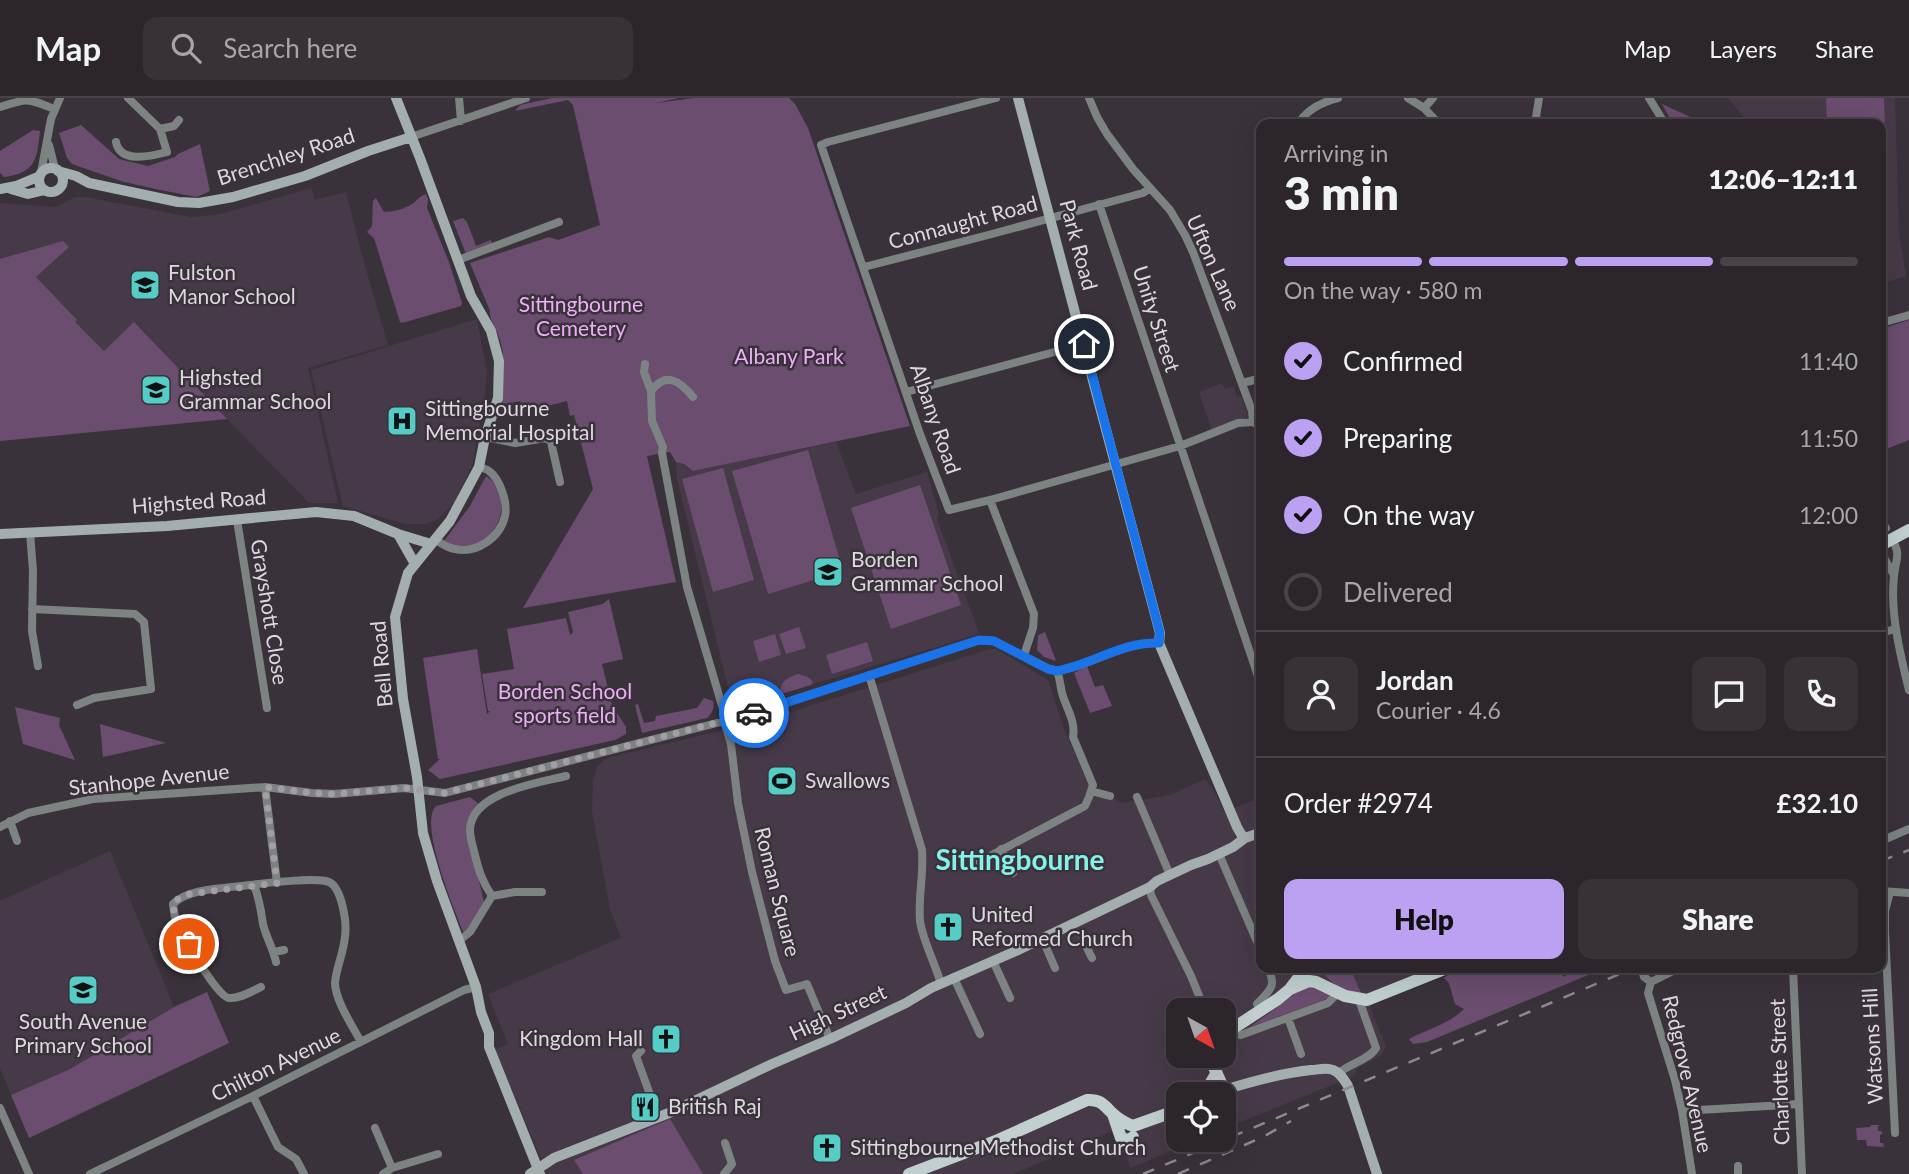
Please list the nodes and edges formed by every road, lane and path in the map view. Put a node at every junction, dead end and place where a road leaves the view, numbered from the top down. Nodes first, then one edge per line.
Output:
1 (60, 98) edge
2 (128, 98) edge
3 (396, 98) edge
4 (459, 98) edge
5 (526, 98) edge
6 (996, 98) edge
7 (1018, 98) edge
8 (1089, 98) edge
9 (1338, 98) edge
10 (1408, 98) edge
11 (1433, 98) edge
12 (1539, 98) edge
13 (1649, 98) edge
14 (0, 107) edge
15 (1424, 108) junction
16 (54, 109) junction
17 (1302, 119) edge
18 (1434, 119) edge
19 (1536, 119) edge
20 (1662, 119) edge
21 (179, 120) dead end
22 (461, 121) junction
23 (160, 129) junction
24 (411, 137) junction
25 (48, 142) junction
26 (116, 142) dead end
27 (57, 170) junction
28 (40, 175) junction
29 (89, 183) junction
30 (61, 185) junction
31 (1150, 188) junction
32 (5, 189) edge
33 (45, 190) junction
34 (1099, 204) junction
35 (1050, 217) junction
36 (559, 222) dead end
37 (458, 260) junction
38 (864, 267) junction
39 (1909, 315) edge
40 (1886, 322) edge
41 (1084, 344) junction
42 (645, 364) dead end
43 (1256, 379) edge
44 (1241, 383) junction
45 (651, 391) junction
46 (906, 392) junction
47 (693, 397) dead end
48 (1253, 422) junction
49 (1256, 424) edge
50 (485, 437) junction
51 (1180, 446) junction
52 (1116, 463) junction
53 (479, 467) junction
54 (560, 482) dead end
55 (990, 500) junction
56 (237, 520) junction
57 (1909, 530) edge
58 (30, 532) junction
59 (1886, 533) edge
60 (0, 534) edge
61 (398, 534) junction
62 (1886, 534) edge
63 (433, 542) junction
64 (1886, 561) edge
65 (415, 564) junction
66 (1894, 575) junction
67 (32, 609) junction
68 (1895, 629) junction
69 (1886, 632) edge
70 (1159, 643) junction
71 (1024, 655) junction
72 (38, 666) dead end
73 (1256, 670) edge
74 (1057, 671) junction
75 (869, 675) junction
76 (1909, 690) edge
77 (77, 705) dead end
78 (267, 708) dead end
79 (724, 721) junction
80 (566, 776) dead end
81 (265, 787) junction
82 (418, 790) junction
83 (1091, 791) junction
84 (1110, 796) dead end
85 (1136, 797) dead end
86 (10, 821) junction
87 (0, 827) edge
88 (1909, 829) edge
89 (1256, 834) edge
90 (1245, 838) junction
91 (1886, 839) edge
92 (16, 841) dead end
93 (1001, 849) junction
94 (1219, 854) junction
95 (975, 864) dead end
96 (1013, 873) dead end
97 (1170, 875) junction
98 (277, 883) junction
99 (254, 885) junction
100 (1150, 887) junction
101 (1886, 891) edge
102 (542, 892) dead end
103 (1909, 893) edge
104 (492, 896) junction
105 (1041, 939) junction
106 (1256, 939) edge
107 (460, 940) junction
108 (1084, 942) tunnel mouth
109 (285, 950) dead end
110 (274, 952) junction
111 (1886, 953) edge
112 (1092, 958) dead end
113 (993, 961) junction
114 (276, 962) dead end
115 (1055, 968) dead end
116 (1270, 973) edge
117 (1302, 973) edge
118 (1322, 973) edge
119 (1434, 973) edge
120 (1669, 973) edge
121 (1793, 973) edge
122 (1643, 974) dead end
123 (954, 978) junction
124 (1651, 982) junction
125 (942, 984) junction
126 (261, 987) dead end
127 (476, 987) junction
128 (1290, 989) junction
129 (1333, 989) junction
130 (1010, 998) dead end
131 (1200, 998) edge
132 (1359, 1000) junction
133 (1257, 1004) dead end
134 (1288, 1018) junction
135 (1236, 1027) edge
136 (980, 1034) dead end
137 (1241, 1035) dead end
138 (830, 1039) junction
139 (360, 1042) junction
140 (641, 1051) dead end
141 (1301, 1054) dead end
142 (1214, 1068) edge
143 (1339, 1073) junction
144 (1216, 1074) junction
145 (1211, 1082) edge
146 (1218, 1082) edge
147 (1236, 1087) edge
148 (253, 1096) junction
149 (652, 1100) tunnel mouth
150 (1799, 1104) junction
151 (0, 1108) edge
152 (1682, 1111) junction
153 (1166, 1115) edge
154 (375, 1128) dead end
155 (1895, 1133) dead end
156 (725, 1143) dead end
157 (438, 1154) dead end
158 (1372, 1160) junction
159 (24, 1162) junction
160 (393, 1168) junction
161 (537, 1172) edge
162 (18, 1174) edge
163 (29, 1174) edge
164 (90, 1174) edge
165 (304, 1174) edge
166 (383, 1174) edge
167 (724, 1174) edge
168 (908, 1174) edge
169 (1371, 1174) edge
170 (1377, 1174) edge
171 (1692, 1174) edge
172 (1802, 1174) edge

1 - 16 street
2 - 23 street
3 - 24 street, Bell Road
4 - 22 street
5 - 22 street
6 - 38 street, Albany Road
7 - 35 street, Park Road
8 - 31 street, Ufton Lane
9 - 17 street
10 - 15 street
11 - 15 street
12 - 19 street
13 - 20 street
14 - 16 street
15 - 18 street
16 - 25 street
21 - 23 street
22 - 24 street
23 - 26 street
24 - 29 street, Brenchley Road
24 - 37 street, Bell Road
25 - 27 street
25 - 28 street
27 - 28 street
27 - 29 street, Brenchley Road
27 - 30 street
28 - 32 street
28 - 33 street
29 - 30 street, Brenchley Road
30 - 33 street
31 - 34 street, Connaught Road
31 - 44 street, Ufton Lane
32 - 33 street
34 - 35 street, Connaught Road
34 - 51 street, Unity Street
35 - 38 street, Connaught Road
35 - 41 street, Park Road
36 - 37 street
37 - 50 street, Bell Road
38 - 46 street, Albany Road
39 - 40 street
41 - 46 street
41 - 52 street, Park Road
42 - 45 street, Roman Square
43 - 44 street
44 - 48 street, Ufton Lane
45 - 47 street
45 - 79 street, Roman Square
46 - 55 street, Albany Road
48 - 49 street
48 - 51 street
50 - 53 street, Bell Road
50 - 54 street
51 - 52 street
51 - 73 street, Unity Street
52 - 55 street
52 - 70 street, Park Road
53 - 63 street, Bell Road
53 - 63 street
55 - 71 street
56 - 58 street, Highsted Road
56 - 61 street, Highsted Road
56 - 78 street, Grayshott Close
57 - 59 main road
58 - 60 street, Highsted Road
58 - 67 street
61 - 63 street, Highsted Road
61 - 65 street
62 - 66 street
63 - 65 street, Bell Road
64 - 66 street
65 - 82 street, Bell Road
66 - 68 street
67 - 72 street
67 - 77 street
68 - 69 street
68 - 76 street
70 - 74 street
70 - 90 street, Park Road
71 - 74 street, Stanhope Avenue
71 - 75 street, Stanhope Avenue
74 - 83 street
75 - 79 street, Stanhope Avenue
75 - 125 street
79 - 82 street, Stanhope Avenue
79 - 138 street, Roman Square
80 - 104 street
81 - 82 street, Stanhope Avenue
81 - 86 street, Stanhope Avenue
81 - 98 street
82 - 107 street, Bell Road
83 - 84 street
83 - 93 street
85 - 97 street
86 - 87 street, Stanhope Avenue
86 - 92 street
88 - 91 street
89 - 90 street, High Street
90 - 94 street, High Street
93 - 95 street
93 - 96 street
94 - 97 street, High Street
94 - 106 street
97 - 100 street, High Street
98 - 99 street
98 - 139 street
99 - 110 street
99 - 126 street
100 - 105 street, High Street
100 - 131 street
101 - 103 street, Watsons Hill
102 - 104 street
104 - 107 street
105 - 113 street, High Street
105 - 115 street
107 - 127 street, Bell Road
108 - 112 street
109 - 110 street
110 - 114 street
111 - 155 street, Watsons Hill
113 - 123 street, High Street
113 - 130 street
116 - 133 street
117 - 128 main road
118 - 129 main road
119 - 132 main road
120 - 124 street
121 - 150 street, Charlotte Street
122 - 124 street
123 - 125 street, High Street
123 - 136 street
124 - 152 street, Redgrove Avenue
125 - 138 street, High Street
127 - 139 street, Chilton Avenue
127 - 161 street, Bell Road
128 - 129 main road
128 - 135 main road
129 - 132 main road
129 - 134 street
132 - 143 street
134 - 137 street
134 - 141 street
138 - 161 street, High Street
139 - 148 street, Chilton Avenue
140 - 149 street
142 - 144 main road
143 - 147 street
143 - 158 street
144 - 145 main road
144 - 146 main road
148 - 164 street, Chilton Avenue
148 - 165 street
150 - 152 street
150 - 172 street, Charlotte Street
151 - 159 street
152 - 171 street, Redgrove Avenue
153 - 168 main road
154 - 160 street
156 - 167 street
157 - 160 street
158 - 169 street
158 - 170 street
159 - 162 street
159 - 163 street
160 - 166 street

